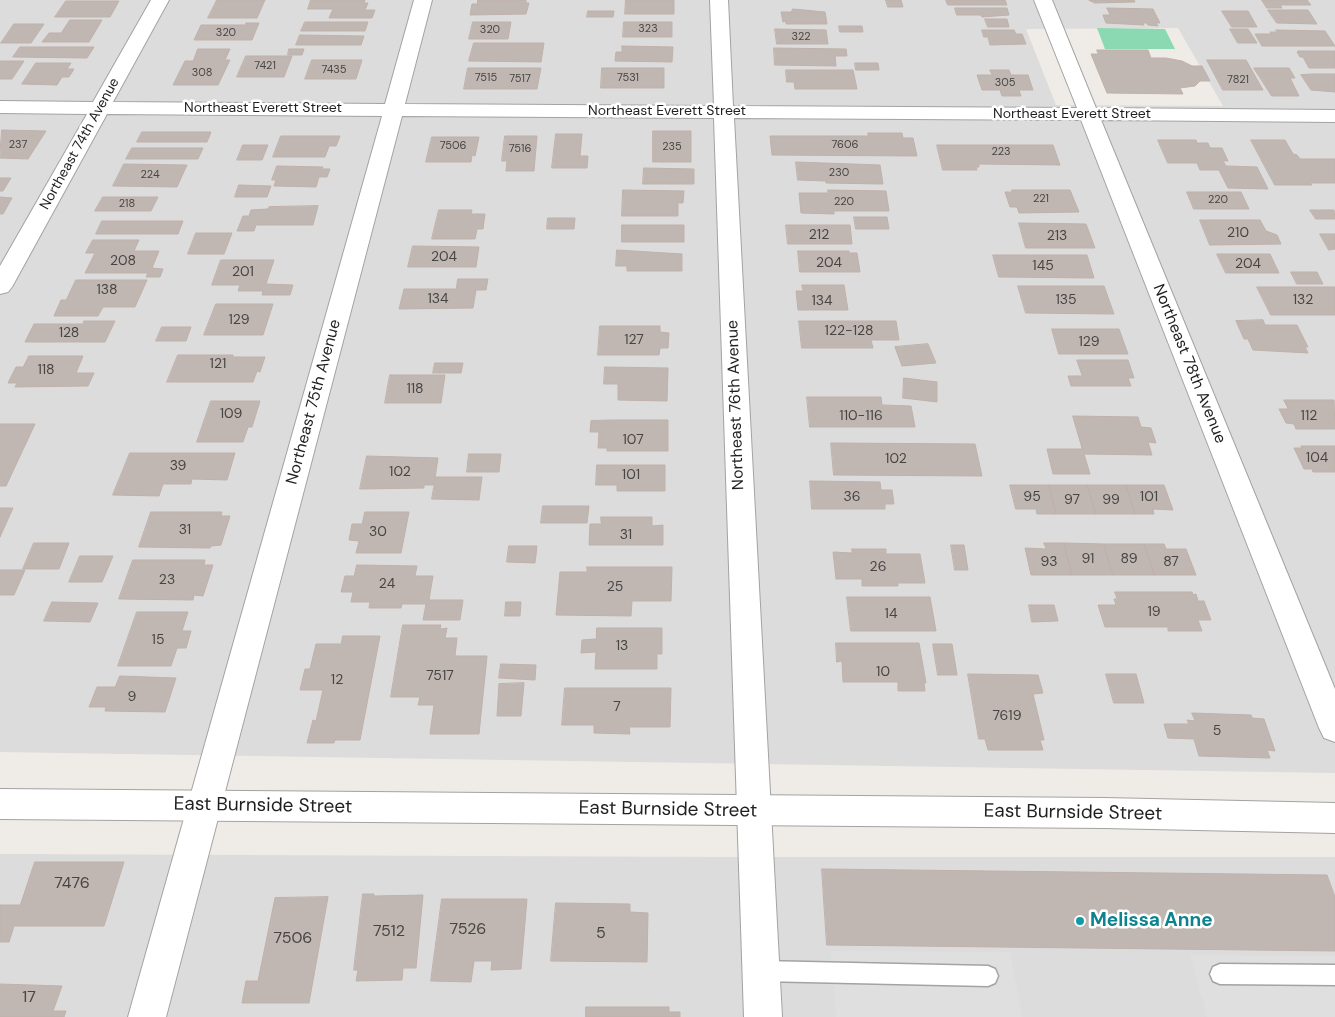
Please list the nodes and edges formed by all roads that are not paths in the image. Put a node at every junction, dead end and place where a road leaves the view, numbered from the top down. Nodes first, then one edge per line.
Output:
1 (160, 0) edge
2 (423, 0) edge
3 (719, 0) edge
4 (1042, 0) edge
5 (0, 107) edge
6 (101, 107) junction
7 (393, 109) junction
8 (724, 112) junction
9 (1088, 114) junction
10 (1335, 116) edge
11 (0, 287) edge
12 (1335, 728) edge
13 (0, 804) edge
14 (205, 805) junction
15 (753, 811) junction
16 (1335, 818) edge
17 (761, 971) junction
18 (1220, 974) dead end
19 (1335, 975) edge
20 (988, 976) dead end
21 (147, 1017) edge
22 (763, 1017) edge

1 - 6 street, Northeast 74th Avenue
2 - 7 street, Northeast 75th Avenue
3 - 8 street, Northeast 76th Avenue
4 - 9 street, Northeast 78th Avenue
5 - 6 street, Northeast Everett Street
6 - 7 street, Northeast Everett Street
6 - 11 street, Northeast 74th Avenue
7 - 8 street, Northeast Everett Street
7 - 14 street, Northeast 75th Avenue
8 - 9 street, Northeast Everett Street
8 - 15 street, Northeast 76th Avenue
9 - 10 street, Northeast Everett Street
9 - 12 street, Northeast 78th Avenue
13 - 14 street, East Burnside Street
14 - 15 street, East Burnside Street
14 - 21 street, Northeast 75th Avenue
15 - 16 street, East Burnside Street
15 - 17 street, Northeast 76th Avenue
17 - 20 lane
17 - 22 street, Northeast 76th Avenue
18 - 19 lane

